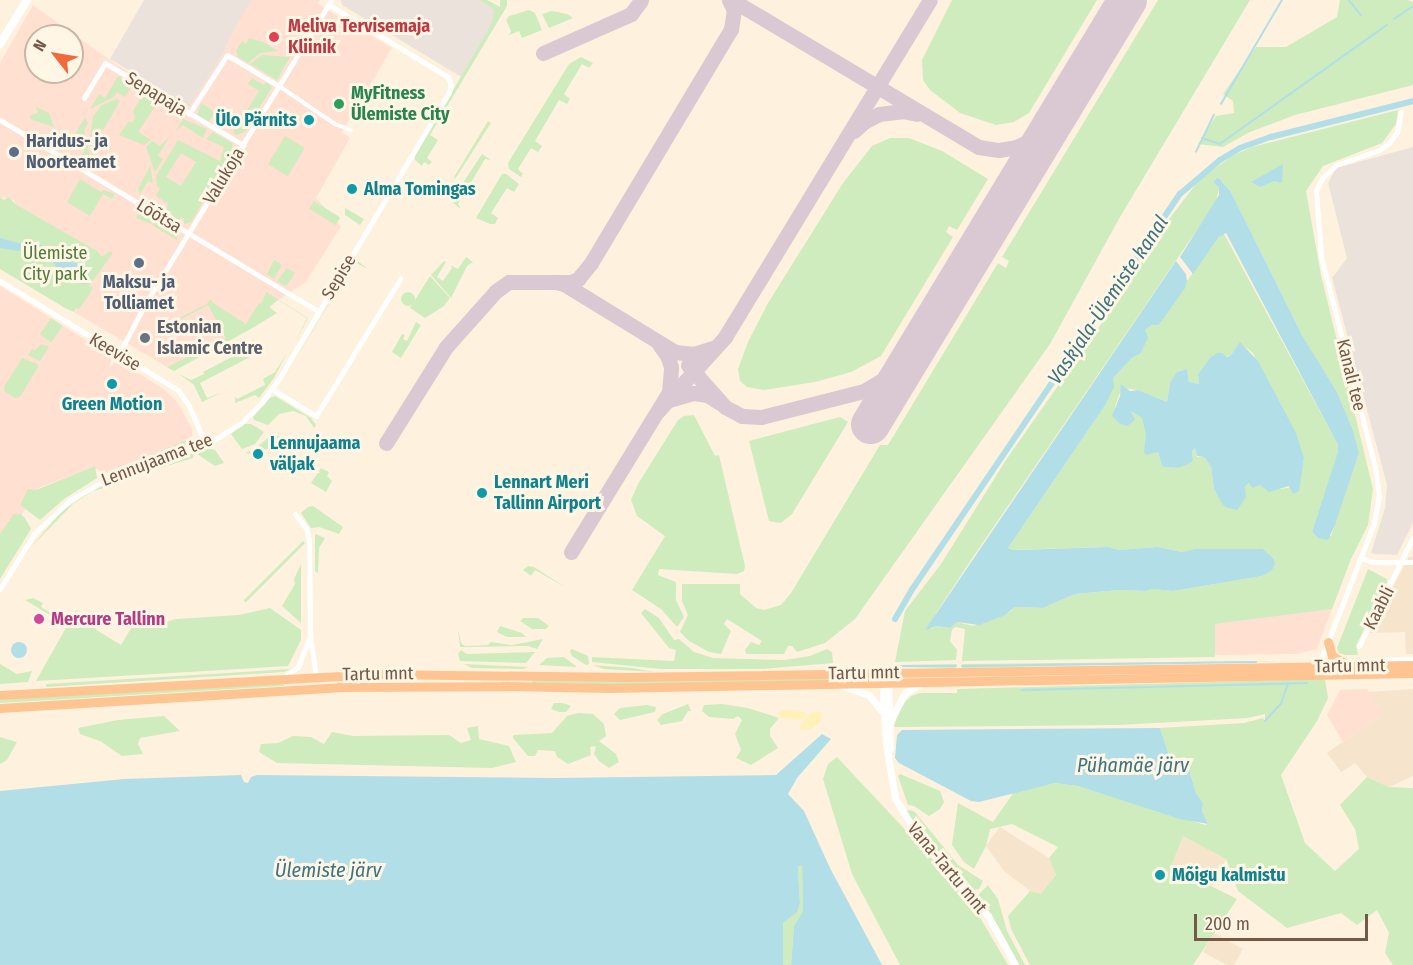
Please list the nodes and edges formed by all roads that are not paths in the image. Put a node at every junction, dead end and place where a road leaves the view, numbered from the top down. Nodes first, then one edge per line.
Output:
1 (27, 0) edge
2 (329, 2) edge
3 (0, 44) edge
4 (279, 86) junction
5 (84, 98) dead end
6 (1401, 112) dead end
7 (189, 114) junction
8 (0, 120) edge
9 (351, 130) dead end
10 (243, 145) junction
11 (189, 234) junction
12 (400, 279) dead end
13 (0, 281) edge
14 (319, 312) junction
15 (118, 354) junction
16 (272, 389) junction
17 (206, 445) junction
18 (295, 514) dead end
19 (1413, 537) edge
20 (1361, 558) junction
21 (1401, 562) junction
22 (1413, 562) edge
23 (0, 589) edge
24 (310, 635) junction
25 (1328, 642) junction
26 (1359, 646) dead end
27 (1413, 658) edge
28 (1350, 666) junction
29 (1366, 666) junction
30 (1321, 671) junction
31 (1412, 672) edge
32 (887, 673) junction
33 (315, 675) junction
34 (284, 677) junction
35 (922, 683) junction
36 (838, 684) junction
37 (887, 684) junction
38 (324, 688) junction
39 (0, 695) edge
40 (0, 708) edge
41 (884, 716) junction
42 (891, 723) junction
43 (889, 766) junction
44 (1016, 965) edge

1 - 3 main road
2 - 4 street, Valukoja
2 - 14 street, Sepise
4 - 7 street
4 - 9 street
4 - 10 street, Valukoja
5 - 7 street, Sepapaja
6 - 20 street, Kanali tee
7 - 10 street, Sepapaja
8 - 11 street, Lõõtsa
10 - 11 street, Valukoja
11 - 14 street, Lõõtsa
11 - 15 street, Valukoja
12 - 16 street
13 - 15 street, Keevise
14 - 16 street, Sepise
15 - 17 street, Keevise
16 - 17 street, Lennujaama tee
17 - 23 street, Lennujaama tee
18 - 24 street
19 - 21 street, Kaabli
20 - 21 street
20 - 25 street, Kanali tee
21 - 22 street
21 - 26 street, Kaabli
24 - 33 street
24 - 34 street
25 - 28 highway
25 - 30 street, Kanali tee
27 - 29 street
28 - 29 highway, Tartu mnt
28 - 30 highway, Tartu mnt
29 - 31 highway, Tartu mnt
30 - 31 highway, Tartu mnt
30 - 32 highway, Tartu mnt
30 - 35 highway, Tartu mnt
32 - 33 highway, Tartu mnt
32 - 37 street
33 - 34 highway, Tartu mnt
33 - 38 street, Tartu mnt
34 - 39 highway, Tartu mnt
35 - 37 highway, Tartu mnt
35 - 42 street
36 - 37 highway, Tartu mnt
36 - 38 highway, Tartu mnt
36 - 41 street
37 - 41 street, Vana-Tartu mnt
37 - 42 street, Vana-Tartu mnt
38 - 40 highway, Tartu mnt
41 - 43 street, Vana-Tartu mnt
42 - 43 street, Vana-Tartu mnt
43 - 44 street, Vana-Tartu mnt

